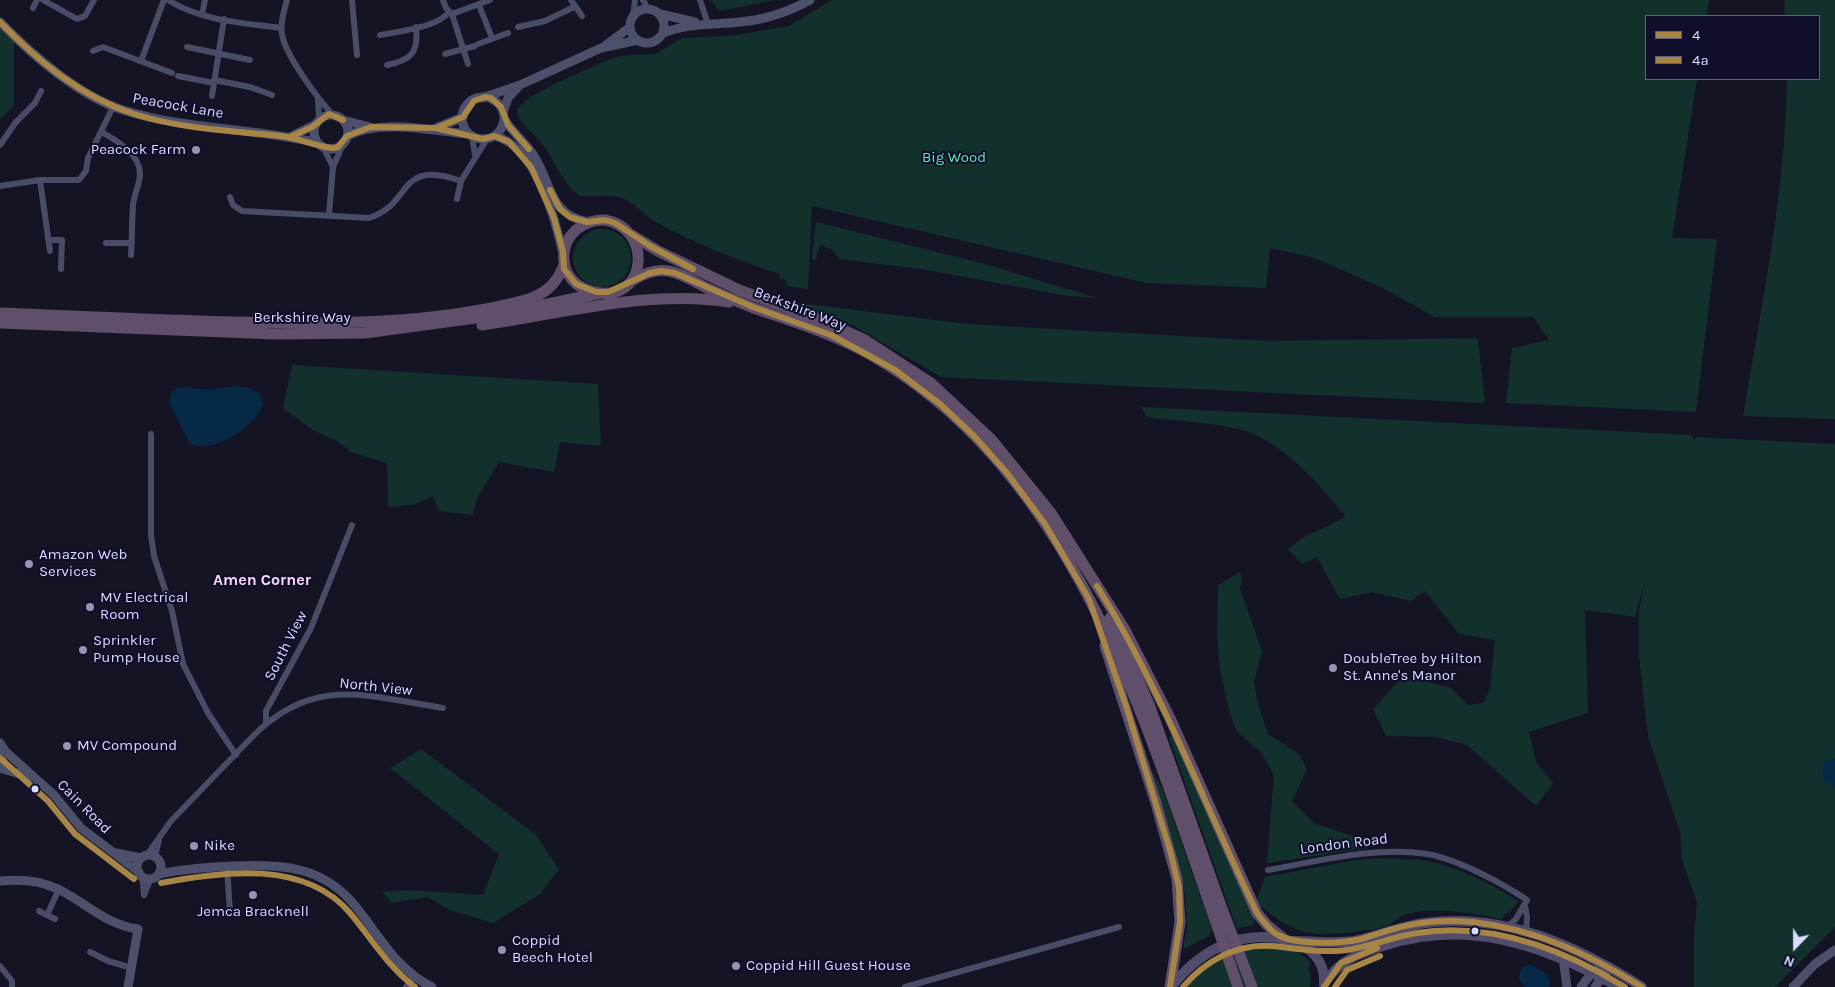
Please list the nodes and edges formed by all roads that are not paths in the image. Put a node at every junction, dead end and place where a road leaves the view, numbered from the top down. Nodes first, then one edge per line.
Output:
1 (37, 0) edge
2 (43, 0) edge
3 (94, 0) edge
4 (164, 0) edge
5 (168, 0) edge
6 (205, 0) edge
7 (287, 0) edge
8 (352, 0) edge
9 (443, 0) edge
10 (490, 0) edge
11 (571, 0) edge
12 (635, 0) edge
13 (643, 0) edge
14 (700, 0) edge
15 (810, 0) edge
16 (478, 5) junction
17 (574, 7) junction
18 (33, 8) dead end
19 (648, 9) junction
20 (450, 13) junction
21 (202, 14) junction
22 (660, 14) junction
23 (582, 16) dead end
24 (633, 17) junction
25 (224, 19) junction
26 (0, 22) edge
27 (705, 24) junction
28 (416, 27) junction
29 (518, 27) dead end
30 (630, 27) junction
31 (281, 28) junction
32 (508, 32) dead end
33 (663, 33) junction
34 (380, 35) dead end
35 (492, 38) junction
36 (638, 40) junction
37 (188, 47) dead end
38 (602, 48) junction
39 (463, 49) junction
40 (93, 52) dead end
41 (219, 54) junction
42 (445, 54) dead end
43 (357, 55) dead end
44 (250, 60) dead end
45 (141, 61) junction
46 (468, 64) dead end
47 (387, 65) dead end
48 (214, 82) junction
49 (520, 85) junction
50 (41, 91) dead end
51 (272, 95) dead end
52 (212, 96) dead end
53 (482, 98) junction
54 (318, 99) junction
55 (114, 107) junction
56 (334, 115) junction
57 (504, 116) junction
58 (463, 117) junction
59 (343, 120) junction
60 (317, 122) junction
61 (371, 127) junction
62 (436, 128) junction
63 (102, 132) junction
64 (471, 135) junction
65 (290, 137) junction
66 (491, 137) junction
67 (345, 140) junction
68 (0, 145) edge
69 (321, 145) junction
70 (475, 155) junction
71 (333, 167) junction
72 (40, 180) junction
73 (461, 182) junction
74 (0, 186) edge
75 (230, 197) dead end
76 (456, 199) dead end
77 (329, 216) junction
78 (587, 222) junction
79 (630, 234) junction
80 (49, 240) junction
81 (106, 243) dead end
82 (132, 243) junction
83 (50, 251) dead end
84 (131, 256) dead end
85 (564, 262) junction
86 (61, 269) dead end
87 (633, 280) junction
88 (602, 293) junction
89 (753, 307) junction
90 (0, 313) edge
91 (0, 322) edge
92 (365, 333) junction
93 (151, 434) dead end
94 (352, 526) dead end
95 (1083, 565) junction
96 (1090, 599) junction
97 (443, 708) dead end
98 (266, 723) junction
99 (2, 747) edge
100 (236, 755) junction
101 (0, 766) edge
102 (35, 779) junction
103 (114, 853) junction
104 (151, 858) junction
105 (227, 866) junction
106 (178, 870) junction
107 (1268, 870) dead end
108 (148, 875) junction
109 (0, 881) edge
110 (59, 890) junction
111 (1525, 906) junction
112 (39, 911) dead end
113 (230, 912) dead end
114 (47, 915) junction
115 (1219, 915) junction
116 (55, 919) dead end
117 (1508, 926) junction
118 (1119, 927) dead end
119 (1526, 931) junction
120 (1289, 940) junction
121 (1523, 944) junction
122 (1835, 950) edge
123 (90, 952) dead end
124 (1563, 958) junction
125 (0, 966) edge
126 (1610, 967) junction
127 (132, 968) junction
128 (1592, 972) junction
129 (414, 976) junction
130 (1603, 978) junction
131 (1324, 985) edge
132 (12, 987) edge
133 (128, 987) edge
134 (406, 987) edge
135 (432, 987) edge
136 (904, 987) edge
137 (1171, 987) edge
138 (1238, 987) edge
139 (1252, 987) edge
140 (1568, 987) edge
141 (1581, 987) edge
142 (1595, 987) edge
143 (1619, 987) edge
144 (1642, 987) edge
145 (1793, 987) edge

1 - 18 street
2 - 3 street
4 - 45 street
5 - 21 street
6 - 21 street
7 - 31 street
8 - 43 street
9 - 20 street
10 - 16 street
11 - 17 street
12 - 24 street
13 - 19 street
14 - 27 street
15 - 27 street
16 - 20 street
16 - 35 street
17 - 23 street
17 - 29 street
19 - 22 street
19 - 24 street
20 - 28 street
20 - 39 street
21 - 25 street
22 - 27 street
22 - 33 street
24 - 30 street
25 - 31 street
25 - 41 street
26 - 55 street, Peacock Lane
27 - 33 street
28 - 34 street
28 - 47 street
30 - 36 street
30 - 38 street
31 - 54 street
32 - 35 street
33 - 36 street
35 - 39 street
36 - 38 street
37 - 41 street
38 - 49 street
39 - 42 street
39 - 46 street
40 - 45 street
41 - 44 street
41 - 48 street
45 - 48 street
48 - 51 street
48 - 52 street
49 - 53 street
49 - 57 street
50 - 68 street
53 - 57 street
53 - 58 street
54 - 56 street
54 - 60 street
55 - 63 street
55 - 65 street, Peacock Lane
56 - 59 street
56 - 60 street
57 - 66 street
57 - 78 street
58 - 62 street
58 - 64 street
59 - 61 street
59 - 67 street
60 - 65 street
60 - 69 street
61 - 62 street
61 - 67 street
62 - 64 street
63 - 72 street
63 - 82 street
64 - 66 street
64 - 70 street
65 - 69 street, Peacock Lane
66 - 70 street
66 - 85 street
67 - 69 street
67 - 71 street
69 - 71 street
70 - 73 street
71 - 77 street
72 - 74 street
72 - 80 street
73 - 76 street
73 - 77 street
75 - 77 street
78 - 79 highway
78 - 85 highway
79 - 87 highway
79 - 95 highway, Berkshire Way
80 - 83 street
80 - 86 street
81 - 82 street
82 - 84 street
85 - 88 highway
85 - 90 highway, Berkshire Way
87 - 88 highway
87 - 89 highway, Berkshire Way
88 - 92 highway, Berkshire Way
89 - 92 highway
89 - 96 highway, Berkshire Way
91 - 92 highway, Berkshire Way
93 - 100 street
94 - 98 street, South View
95 - 115 highway
95 - 120 highway
96 - 115 highway
96 - 137 highway
97 - 98 street, North View
98 - 100 street, North View
99 - 101 street
99 - 102 street, Cain Road
100 - 104 street, North View
101 - 102 street, Cain Road
102 - 103 street, Cain Road
103 - 104 street, Cain Road
103 - 108 street, Cain Road
104 - 106 street, Cain Road
104 - 108 street
104 - 108 street
105 - 106 street
105 - 113 street
105 - 129 street
106 - 108 street
107 - 111 street, London Road
109 - 110 street
110 - 114 street
110 - 127 street
111 - 117 street
111 - 119 street
112 - 114 street
114 - 116 street
115 - 138 highway, bridge
115 - 139 highway, bridge
117 - 119 main road
117 - 120 main road
118 - 136 street
119 - 121 main road
119 - 126 main road
120 - 131 main road
120 - 137 main road
121 - 124 main road
121 - 131 main road
122 - 145 street
123 - 127 street
124 - 128 main road
124 - 140 street
125 - 132 street
126 - 128 street
126 - 130 street
126 - 144 main road
127 - 133 street
128 - 130 main road
128 - 141 street
129 - 134 street
129 - 135 street
130 - 142 street
130 - 143 main road

